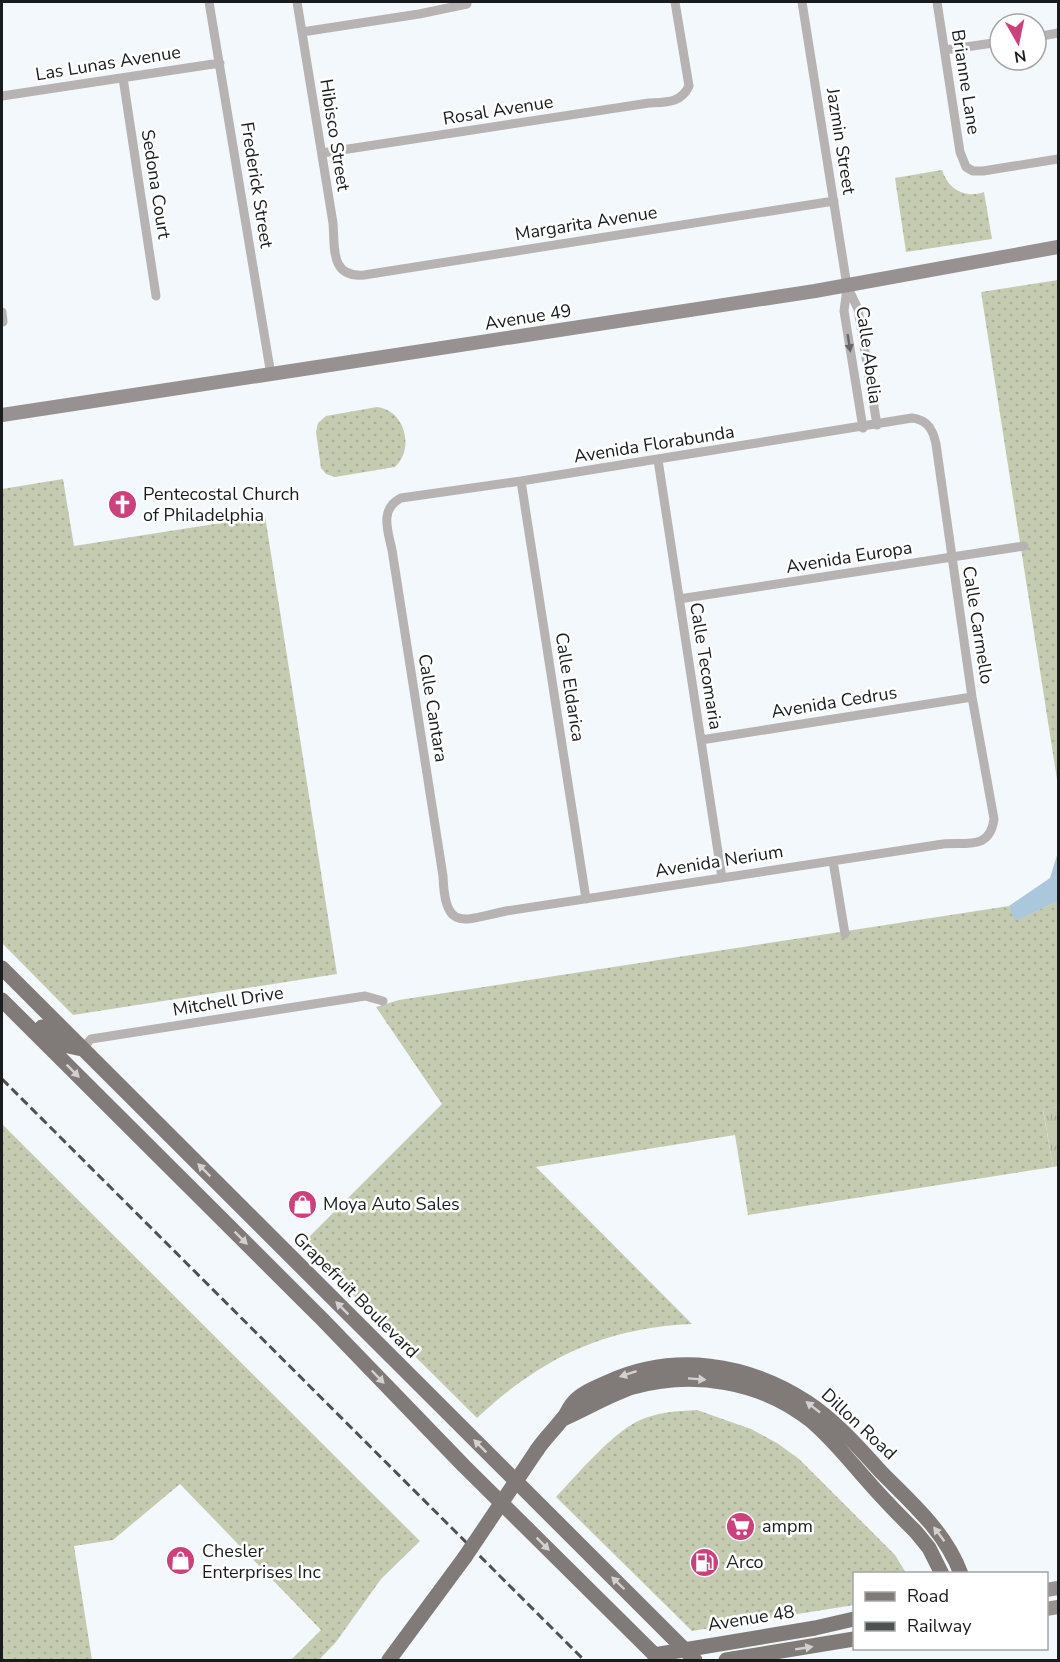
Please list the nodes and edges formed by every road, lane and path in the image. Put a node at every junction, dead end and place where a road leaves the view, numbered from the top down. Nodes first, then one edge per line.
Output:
1 (209, 2) edge
2 (297, 2) edge
3 (675, 2) edge
4 (802, 2) edge
5 (937, 2) edge
6 (467, 4) dead end
7 (302, 32) junction
8 (988, 44) edge
9 (945, 50) junction
10 (220, 63) junction
11 (123, 78) junction
12 (2, 96) edge
13 (322, 153) junction
14 (1059, 159) edge
15 (834, 201) junction
16 (1059, 248) edge
17 (344, 273) joint
18 (847, 286) junction
19 (156, 296) dead end
20 (271, 375) junction
21 (2, 416) edge
22 (926, 423) joint
23 (877, 426) junction
24 (863, 428) junction
25 (658, 460) junction
26 (521, 481) junction
27 (390, 507) joint
28 (1024, 546) dead end
29 (951, 558) junction
30 (679, 599) junction
31 (972, 697) junction
32 (701, 740) junction
33 (990, 832) joint
34 (833, 861) junction
35 (722, 878) junction
36 (586, 898) junction
37 (452, 914) joint
38 (845, 934) dead end
39 (2, 968) edge
40 (2, 987) edge
41 (2, 1000) edge
42 (383, 1001) dead end
43 (82, 1049) junction
44 (563, 1419) junction
45 (941, 1572) edge
46 (960, 1572) edge
47 (853, 1619) edge
48 (853, 1639) edge
49 (683, 1649) junction
50 (657, 1658) edge
51 (389, 1660) edge
52 (695, 1660) edge
53 (726, 1660) edge

1 - 10 street, Frederick Street
2 - 7 street, Hibisco Street
3 - 13 street, Rosal Avenue
4 - 15 street, Jazmin Street
5 - 9 street, Brianne Lane
6 - 7 street
7 - 13 street, Hibisco Street
8 - 9 street
9 - 14 street, Brianne Lane
10 - 11 street, Las Lunas Avenue
10 - 20 street, Frederick Street
11 - 12 street, Las Lunas Avenue
11 - 19 street, Sedona Court
13 - 17 street, Hibisco Street
15 - 17 street, Margarita Avenue
15 - 18 street, Jazmin Street
16 - 18 street, Avenue 49
18 - 20 street, Avenue 49
18 - 23 street, Calle Abelia
18 -> 24 street, Calle Abelia
20 - 21 street, Avenue 49
22 - 23 street, Avenida Florabunda
22 - 29 street, Calle Carmello
23 - 24 street, Avenida Florabunda
24 - 25 street, Avenida Florabunda
25 - 26 street, Avenida Florabunda
25 - 30 street, Calle Tecomaria
26 - 27 street, Avenida Florabunda
26 - 36 street, Calle Eldarica
27 - 37 street, Calle Cantara
28 - 29 street, Avenida Europa
29 - 30 street, Avenida Europa
29 - 31 street, Calle Carmello
30 - 32 street, Calle Tecomaria
31 - 32 street, Avenida Cedrus
31 - 33 street, Calle Carmello
32 - 35 street, Calle Tecomaria
33 - 34 street, Avenida Nerium
34 - 35 street, Avenida Nerium
34 - 38 street
35 - 36 street, Avenida Nerium
36 - 37 street, Avenida Nerium
39 - 43 main road, Grapefruit Boulevard
40 - 43 main road
41 -> 50 main road
42 - 43 street, Mitchell Drive
49 -> 43 main road, Grapefruit Boulevard
44 -> 45 main road, Dillon Road
46 -> 44 main road, Dillon Road
44 - 51 main road, Dillon Road, bridge
47 - 49 main road, Avenue 48
53 -> 48 main road, Avenue 48
49 - 50 main road, Avenue 48
49 - 52 main road, Grapefruit Boulevard

